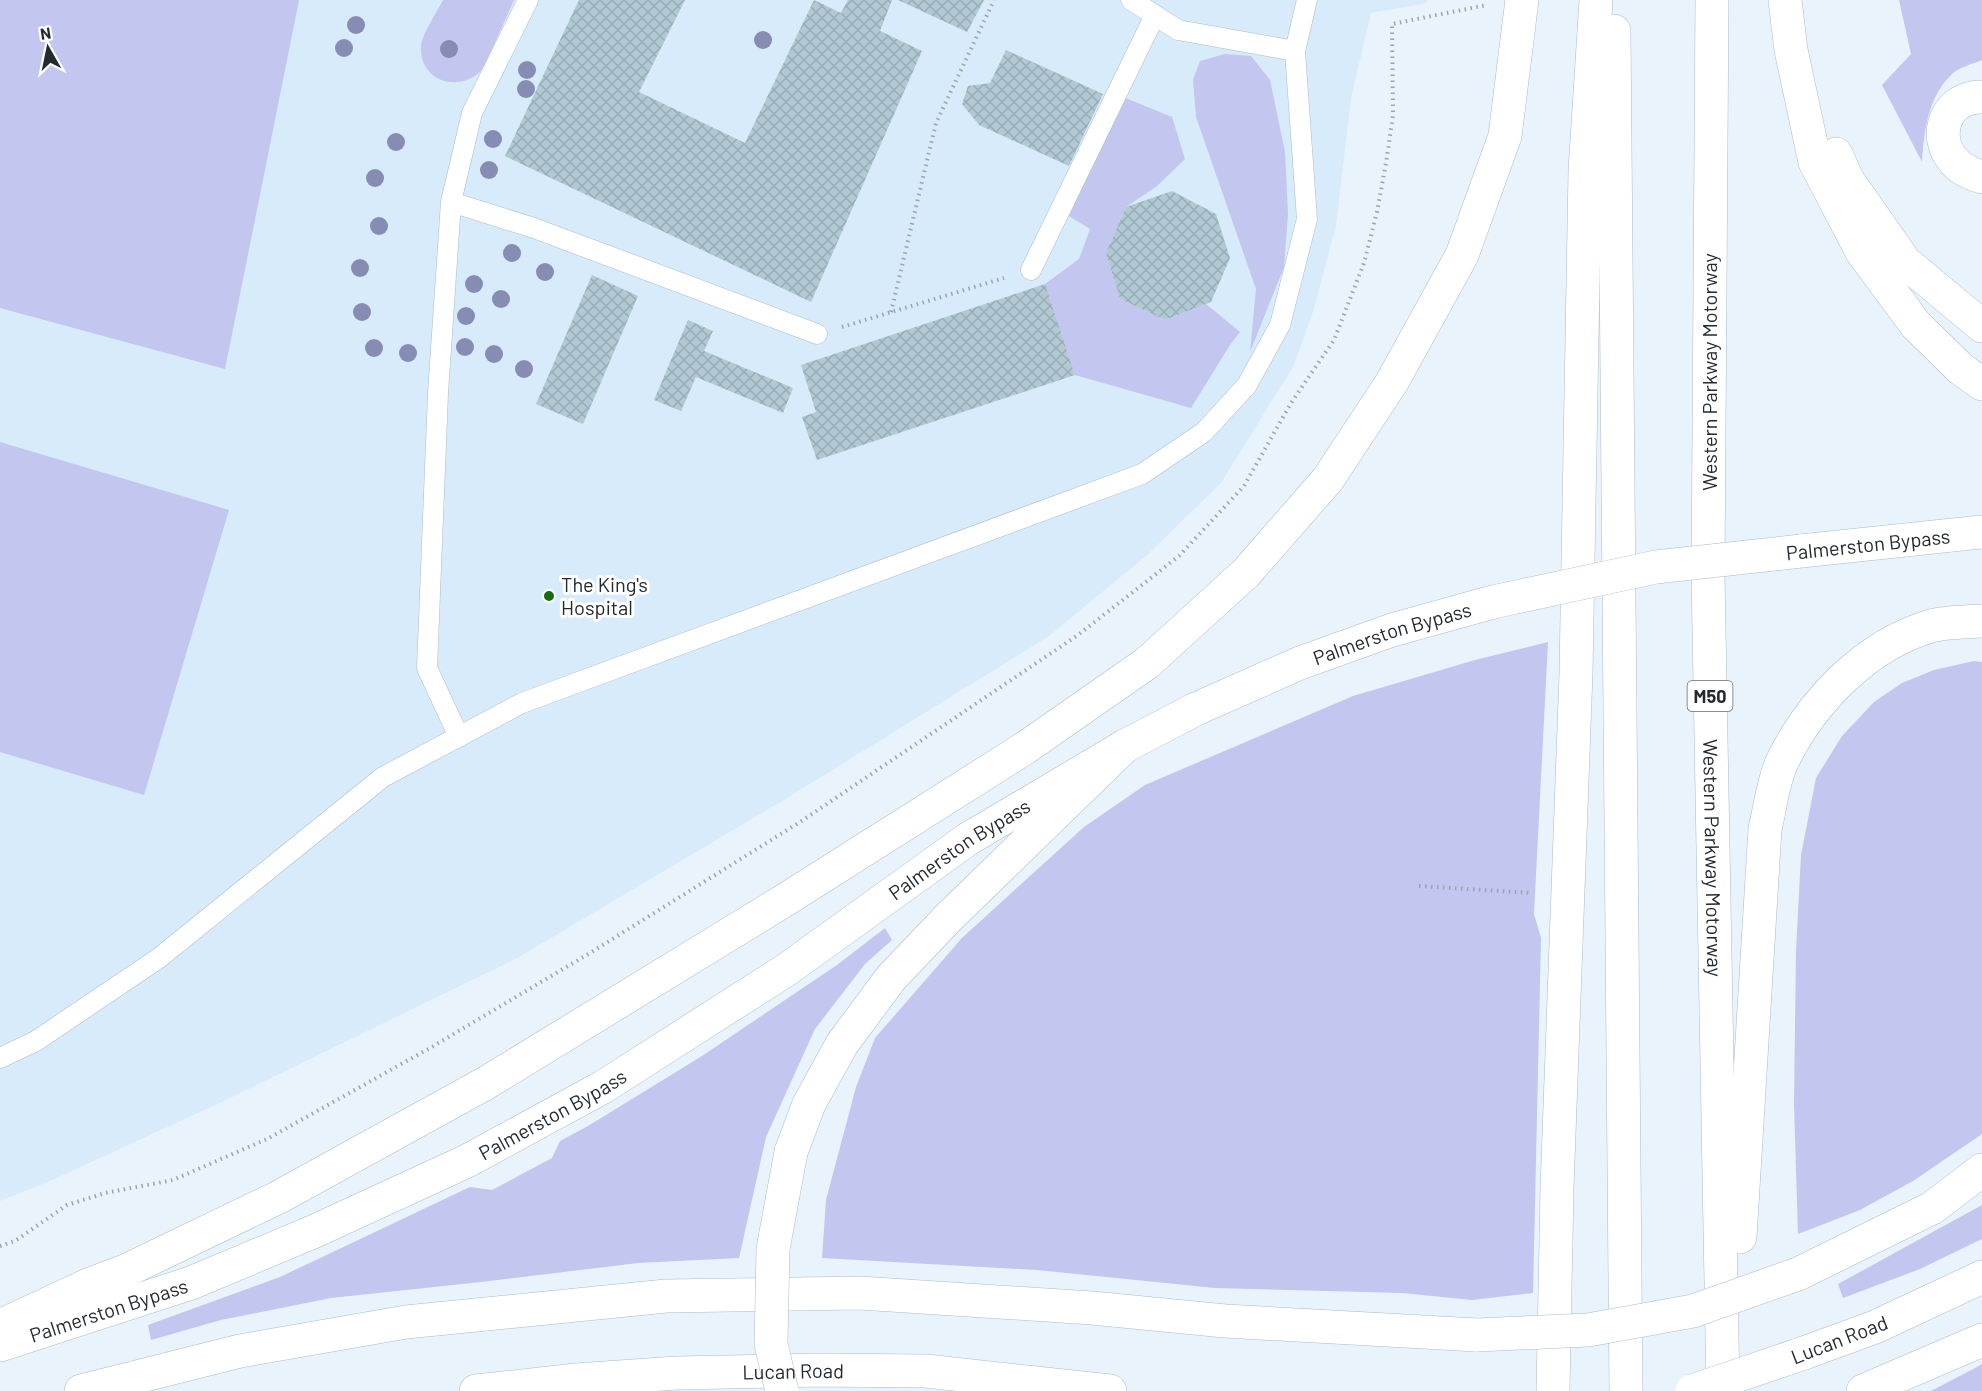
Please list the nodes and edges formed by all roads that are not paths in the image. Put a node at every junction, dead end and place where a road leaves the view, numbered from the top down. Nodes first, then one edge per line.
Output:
1 (528, 0) edge
2 (1131, 0) edge
3 (1307, 0) edge
4 (1522, 0) edge
5 (1596, 0) edge
6 (1613, 0) edge
7 (1712, 0) edge
8 (1785, 0) edge
9 (1155, 15) junction
10 (1791, 50) junction
11 (1295, 51) junction
12 (1982, 98) edge
13 (1982, 177) edge
14 (451, 202) junction
15 (1031, 270) road end
16 (1982, 326) edge
17 (817, 334) road end
18 (1982, 384) edge
19 (1982, 532) edge
20 (1982, 621) edge
21 (459, 737) junction
22 (1125, 746) junction
23 (0, 1058) edge
24 (1982, 1170) edge
25 (1982, 1276) edge
26 (0, 1326) edge
27 (1982, 1340) edge
28 (0, 1345) edge
29 (81, 1391) edge
30 (476, 1391) edge
31 (782, 1391) edge
32 (1110, 1391) edge
33 (1553, 1391) edge
34 (1626, 1391) edge
35 (1692, 1391) edge
36 (1723, 1391) edge
37 (1730, 1391) edge
38 (1863, 1391) edge

1 - 14 lane
2 - 9 lane
3 - 11 lane
4 - 26 main road
5 - 33 main road
6 - 34 main road
7 - 36 main road, Western Parkway Motorway / M50
8 - 10 main road
9 - 11 lane
9 - 15 lane
10 - 16 main road
10 - 18 main road
11 - 21 lane
12 - 13 main road
14 - 17 lane
14 - 21 lane
19 - 22 main road, Palmerston Bypass, bridge
20 - 37 main road
21 - 23 lane
22 - 28 main road, Palmerston Bypass
22 - 31 main road, bridge
24 - 29 main road, bridge
25 - 35 main road, Lucan Road, bridge
27 - 38 main road
30 - 32 main road, Lucan Road

